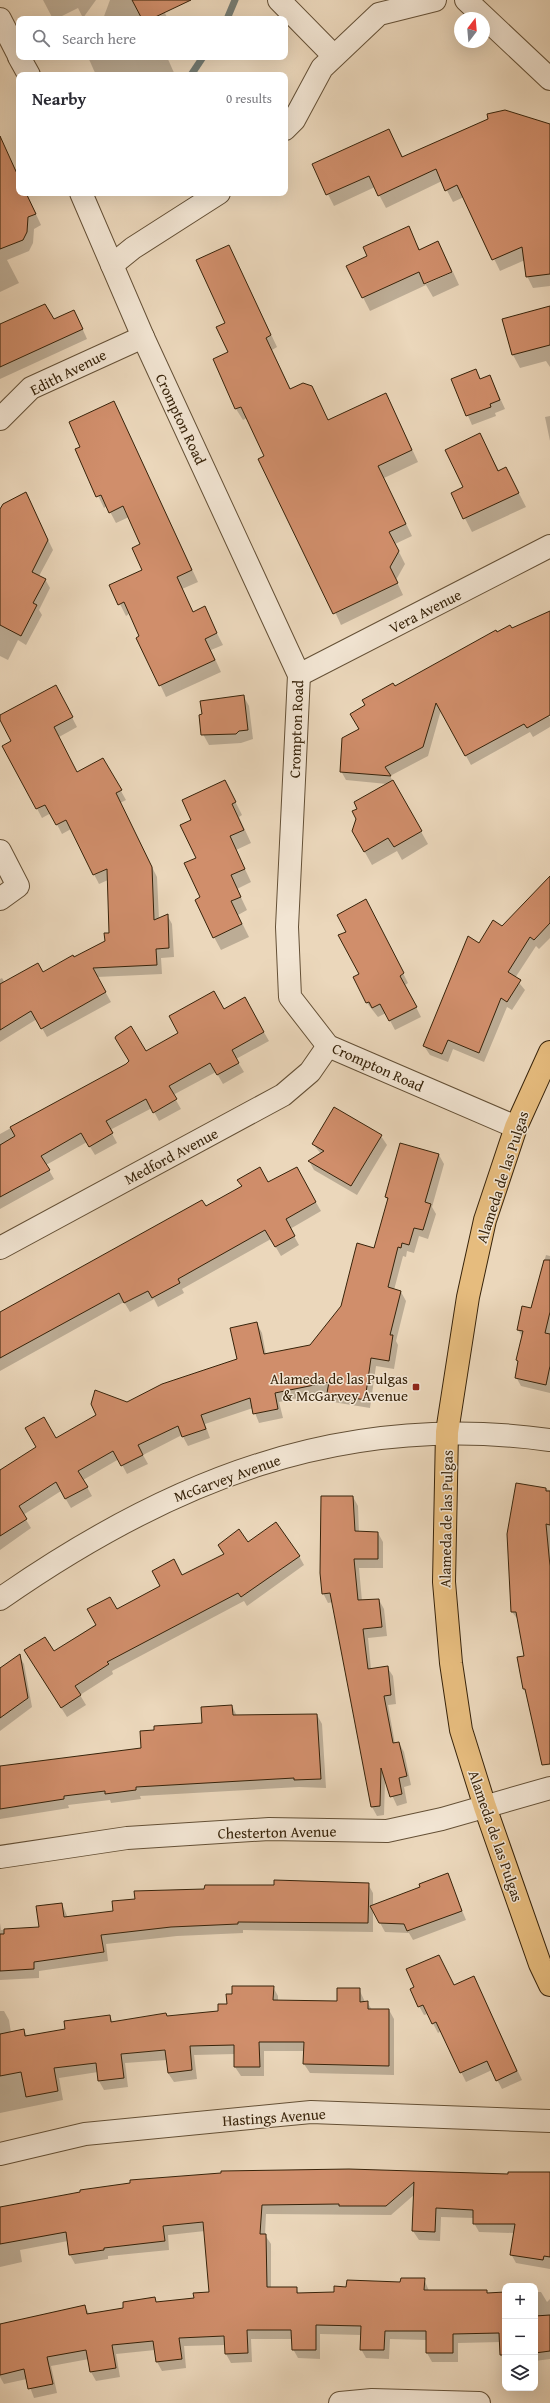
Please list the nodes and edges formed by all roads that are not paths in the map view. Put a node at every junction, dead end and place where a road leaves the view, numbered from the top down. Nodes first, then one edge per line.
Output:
1 (279, 0) edge
2 (435, 0) edge
3 (466, 0) edge
4 (0, 19) edge
5 (16, 51) edge
6 (334, 56) junction
7 (20, 60) edge
8 (26, 72) edge
9 (550, 79) edge
10 (288, 126) edge
11 (82, 196) edge
12 (214, 196) edge
13 (112, 265) junction
14 (143, 336) junction
15 (0, 419) edge
16 (550, 546) edge
17 (299, 676) junction
18 (0, 851) edge
19 (0, 899) edge
20 (328, 1046) junction
21 (550, 1052) edge
22 (516, 1127) junction
23 (0, 1248) edge
24 (447, 1432) junction
25 (550, 1440) edge
26 (0, 1599) edge
27 (550, 1788) edge
28 (485, 1806) junction
29 (0, 1857) edge
30 (550, 1985) edge
31 (550, 2121) edge
32 (0, 2154) edge
33 (340, 2403) edge
34 (479, 2403) edge

1 - 6 street
2 - 6 street
3 - 9 street
4 - 5 street
6 - 10 street
7 - 8 street
11 - 13 street, Crompton Road
12 - 13 street
13 - 14 street, Crompton Road
14 - 15 street, Edith Avenue
14 - 17 street, Crompton Road
16 - 17 street, Vera Avenue
17 - 20 street, Crompton Road
18 - 19 street
20 - 22 street, Crompton Road
20 - 23 street, Medford Avenue
21 - 22 main road, Alameda de las Pulgas
22 - 24 main road, Alameda de las Pulgas
24 - 25 street, McGarvey Avenue
24 - 26 street, McGarvey Avenue
24 - 28 main road, Alameda de las Pulgas
27 - 28 street, Chesterton Avenue
28 - 29 street, Chesterton Avenue
28 - 30 main road, Alameda de las Pulgas
31 - 32 street, Hastings Avenue
33 - 34 street

